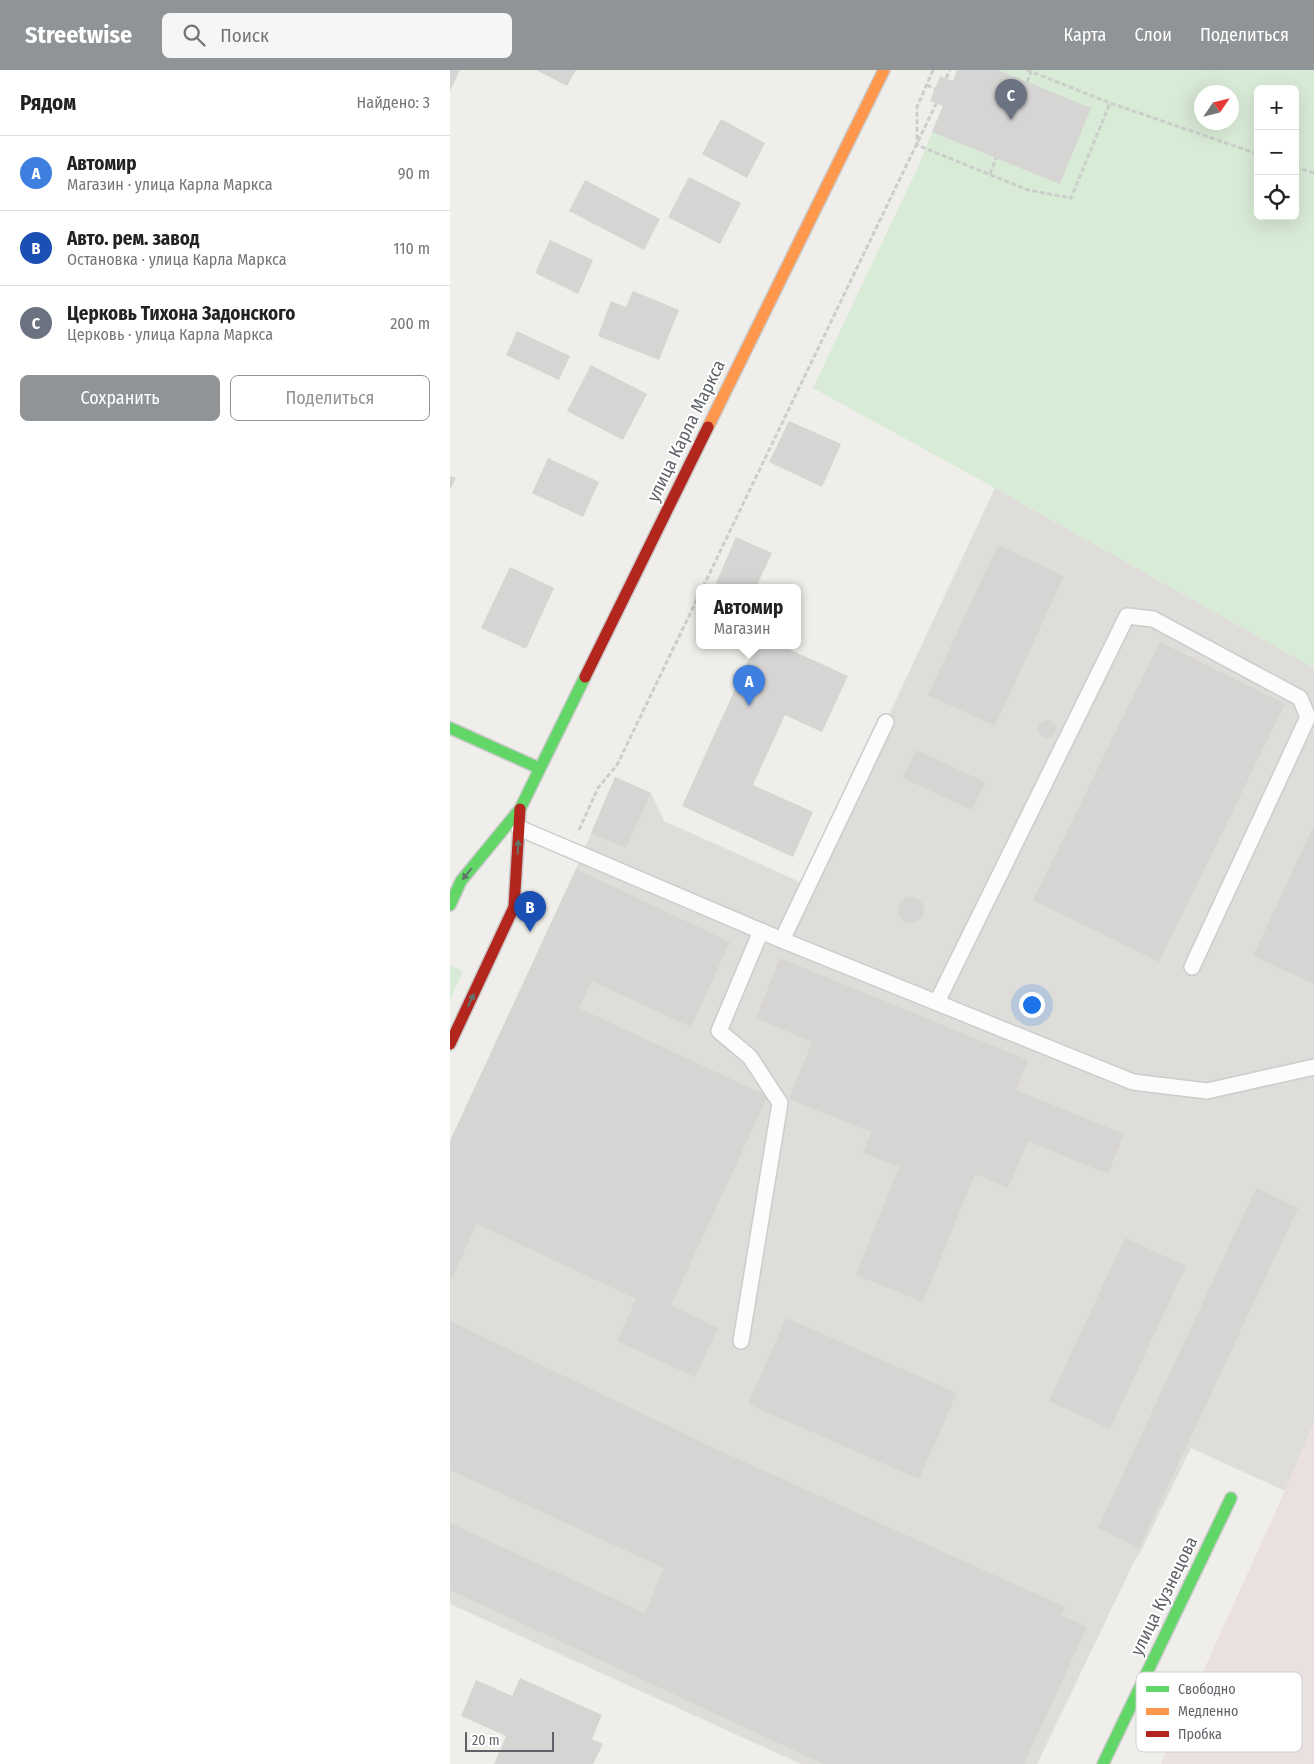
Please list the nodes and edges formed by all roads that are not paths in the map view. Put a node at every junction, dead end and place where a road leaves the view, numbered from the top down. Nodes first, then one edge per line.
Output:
1 (884, 70) edge
2 (886, 722) dead end
3 (450, 728) edge
4 (540, 768) junction
5 (520, 808) junction
6 (519, 828) junction
7 (450, 905) edge
8 (761, 931) junction
9 (782, 940) junction
10 (1192, 967) dead end
11 (937, 1002) junction
12 (450, 1044) edge
13 (1314, 1067) edge
14 (741, 1340) dead end
15 (1231, 1498) dead end
16 (1147, 1672) edge
17 (1136, 1695) edge
18 (1103, 1764) edge

1 - 4 main road, улица Карла Маркса
2 - 9 lane
3 - 4 main road
4 - 5 main road, улица Карла Маркса
5 - 6 main road, улица Карла Маркса
5 -> 7 main road, улица Карла Маркса
6 - 8 lane
12 -> 6 main road, улица Карла Маркса
8 - 9 lane
8 - 14 lane
9 - 11 lane
10 - 11 lane
11 - 13 lane
15 - 16 main road, улица Кузнецова
17 - 18 main road, улица Кузнецова

